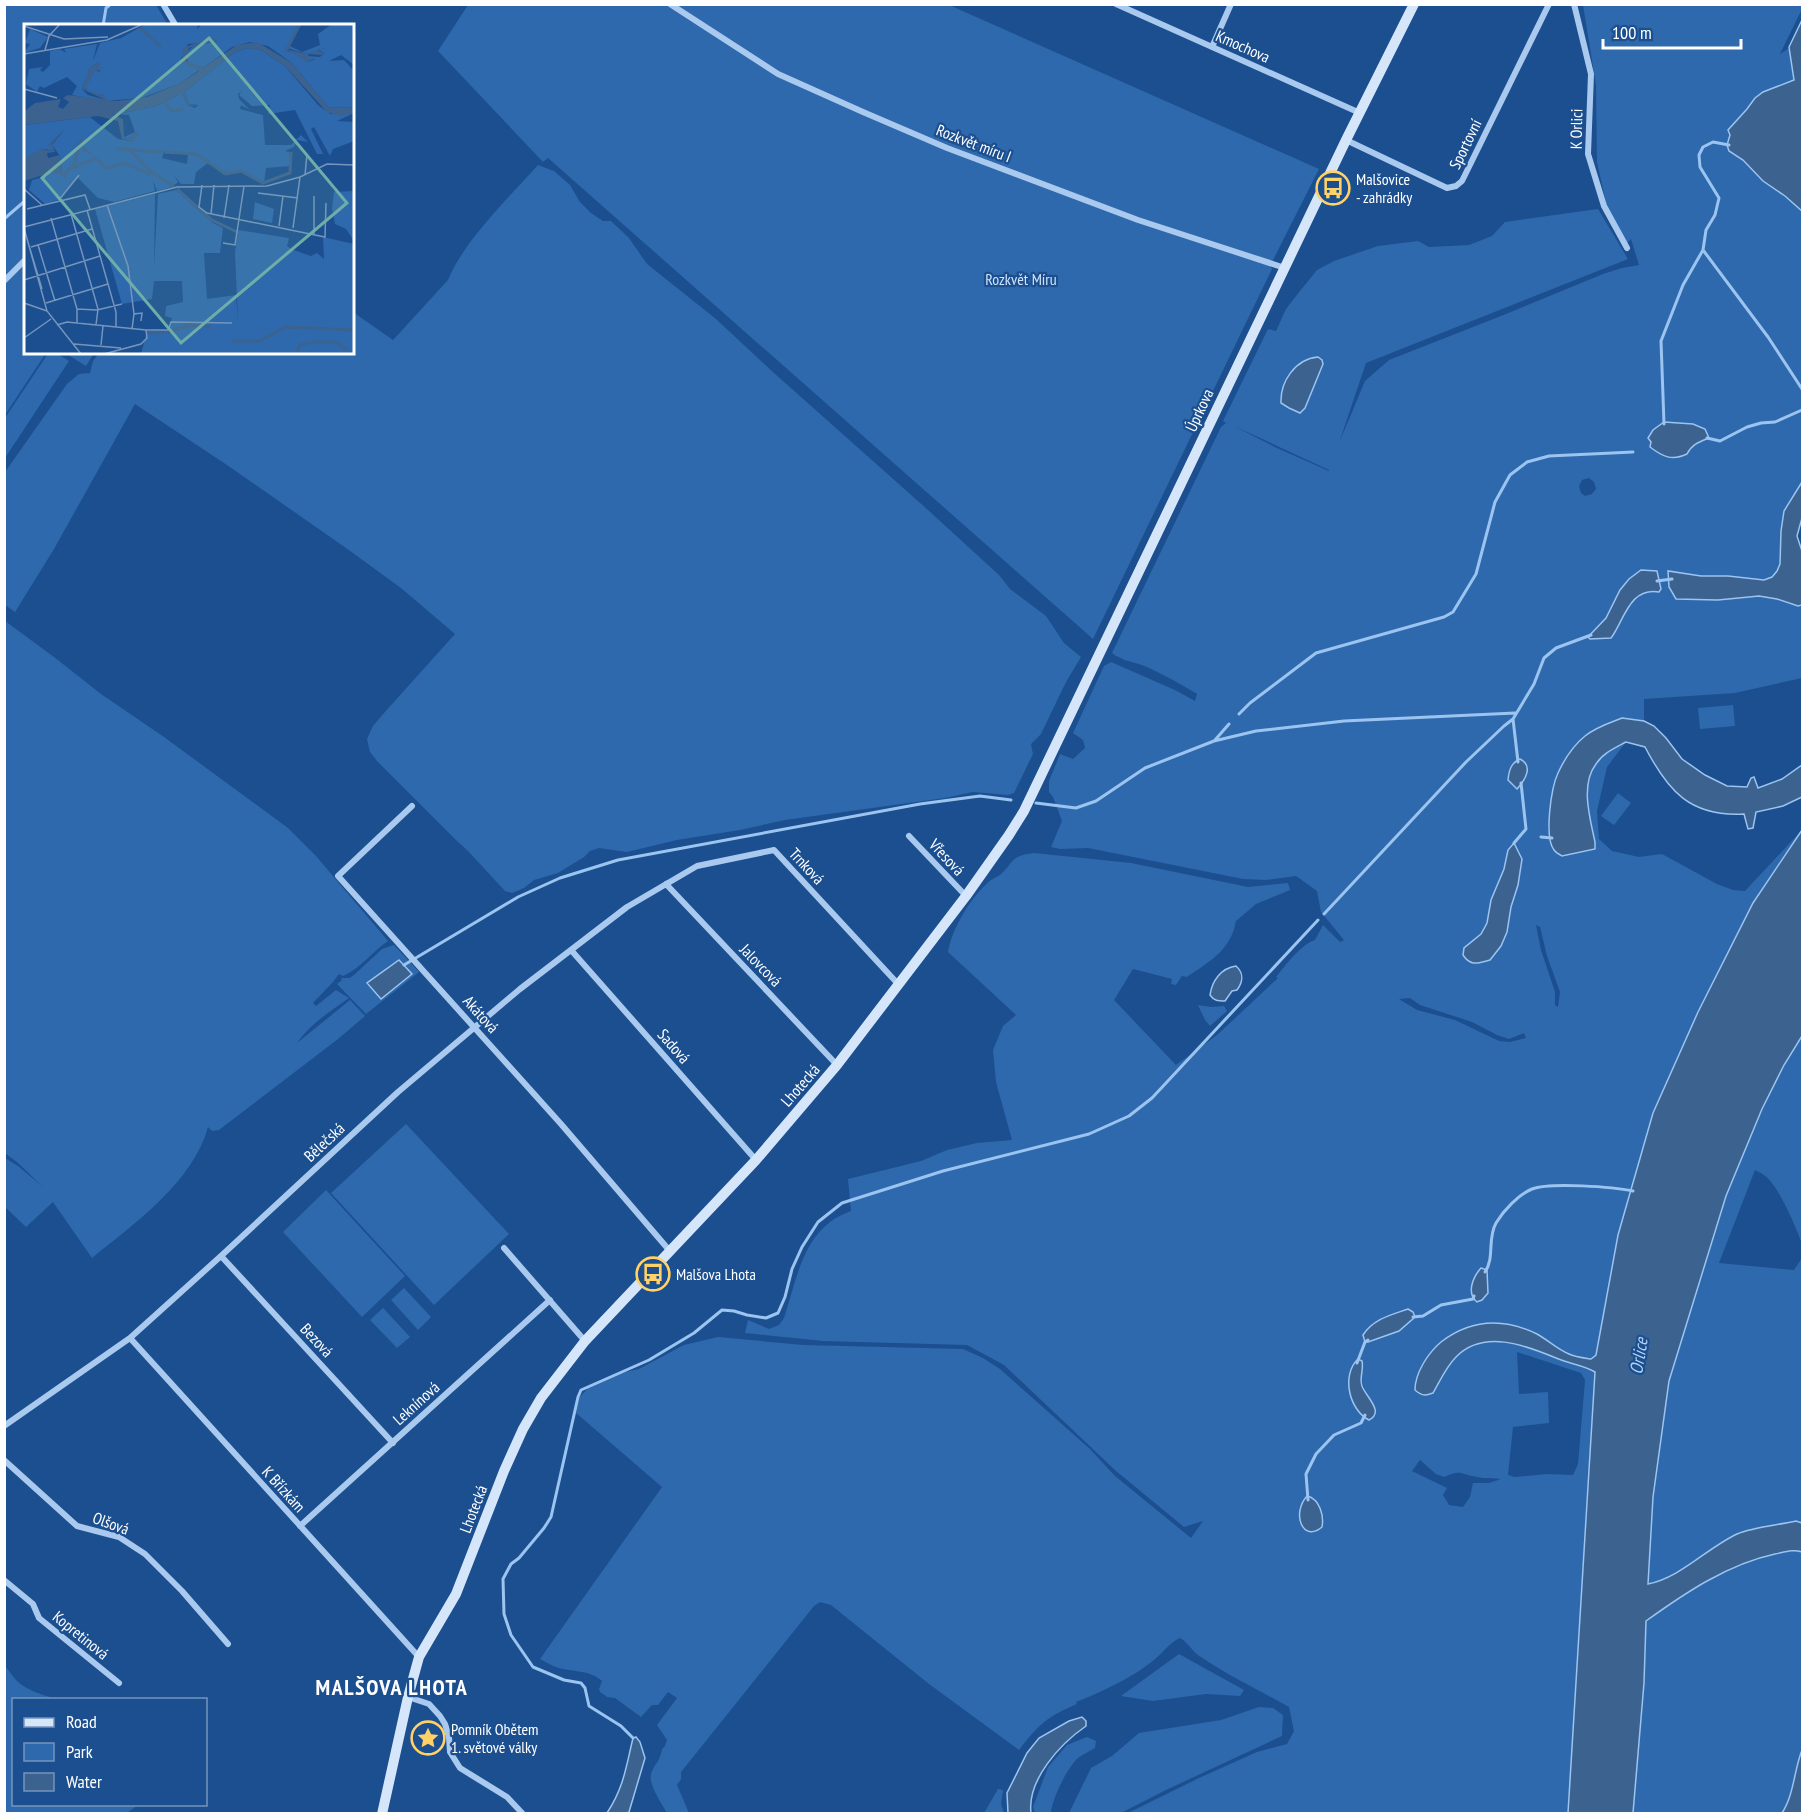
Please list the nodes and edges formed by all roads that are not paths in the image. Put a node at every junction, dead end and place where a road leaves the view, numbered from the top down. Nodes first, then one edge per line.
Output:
1 (163, 4) edge
2 (670, 4) edge
3 (1116, 4) edge
4 (1231, 4) edge
5 (1414, 4) edge
6 (1549, 4) edge
7 (1574, 4) edge
8 (175, 24) edge
9 (1212, 47) junction
10 (1360, 113) junction
11 (1346, 140) junction
12 (1627, 248) dead end
13 (24, 261) edge
14 (1285, 268) junction
15 (4, 281) edge
16 (412, 806) dead end
17 (1013, 830) joint
18 (909, 836) dead end
19 (666, 884) junction
20 (966, 896) junction
21 (571, 950) junction
22 (899, 985) junction
23 (475, 1027) junction
24 (837, 1065) junction
25 (756, 1160) junction
26 (504, 1248) dead end
27 (669, 1250) junction
28 (221, 1257) junction
29 (550, 1300) junction
30 (130, 1338) junction
31 (585, 1341) junction
32 (4, 1426) edge
33 (393, 1443) junction
34 (4, 1461) edge
35 (300, 1526) junction
36 (4, 1580) edge
37 (228, 1644) dead end
38 (419, 1657) junction
39 (119, 1683) dead end
40 (408, 1697) junction
41 (382, 1814) edge
42 (523, 1814) edge

1 - 8 street
2 - 14 street, Rozkvět míru I
3 - 9 street, Kmochova
4 - 9 street
5 - 10 street, Úprkova
6 - 11 street, Sportovní
7 - 12 street, K Orlici
9 - 10 street, Kmochova
10 - 11 street, Úprkova
11 - 14 street, Úprkova
13 - 15 street
14 - 17 street, Úprkova
16 - 23 street, Akátová
17 - 20 street, Lhotecká
18 - 20 street, Vřesová
19 - 21 street, Bělečská
19 - 22 street, Trnková
19 - 24 street, Jalovcová
20 - 22 street, Lhotecká
21 - 23 street, Bělečská
21 - 25 street, Sadová
22 - 24 street, Lhotecká
23 - 27 street, Akátová
23 - 28 street, Bělečská
24 - 25 street, Lhotecká
25 - 27 street, Lhotecká
26 - 29 street
27 - 31 street, Lhotecká
28 - 30 street, Bělečská
28 - 33 street, Bezová
29 - 31 street
29 - 33 street, Leknínová
30 - 32 street, Bělečská
30 - 35 street, K Břízkám
31 - 38 street, Lhotecká
33 - 35 street, Leknínová
34 - 37 street, Olšová
35 - 38 street, K Břízkám
36 - 39 street, Kopretinová
38 - 40 street, Lhotecká
40 - 41 street, Lhotecká
40 - 42 street

